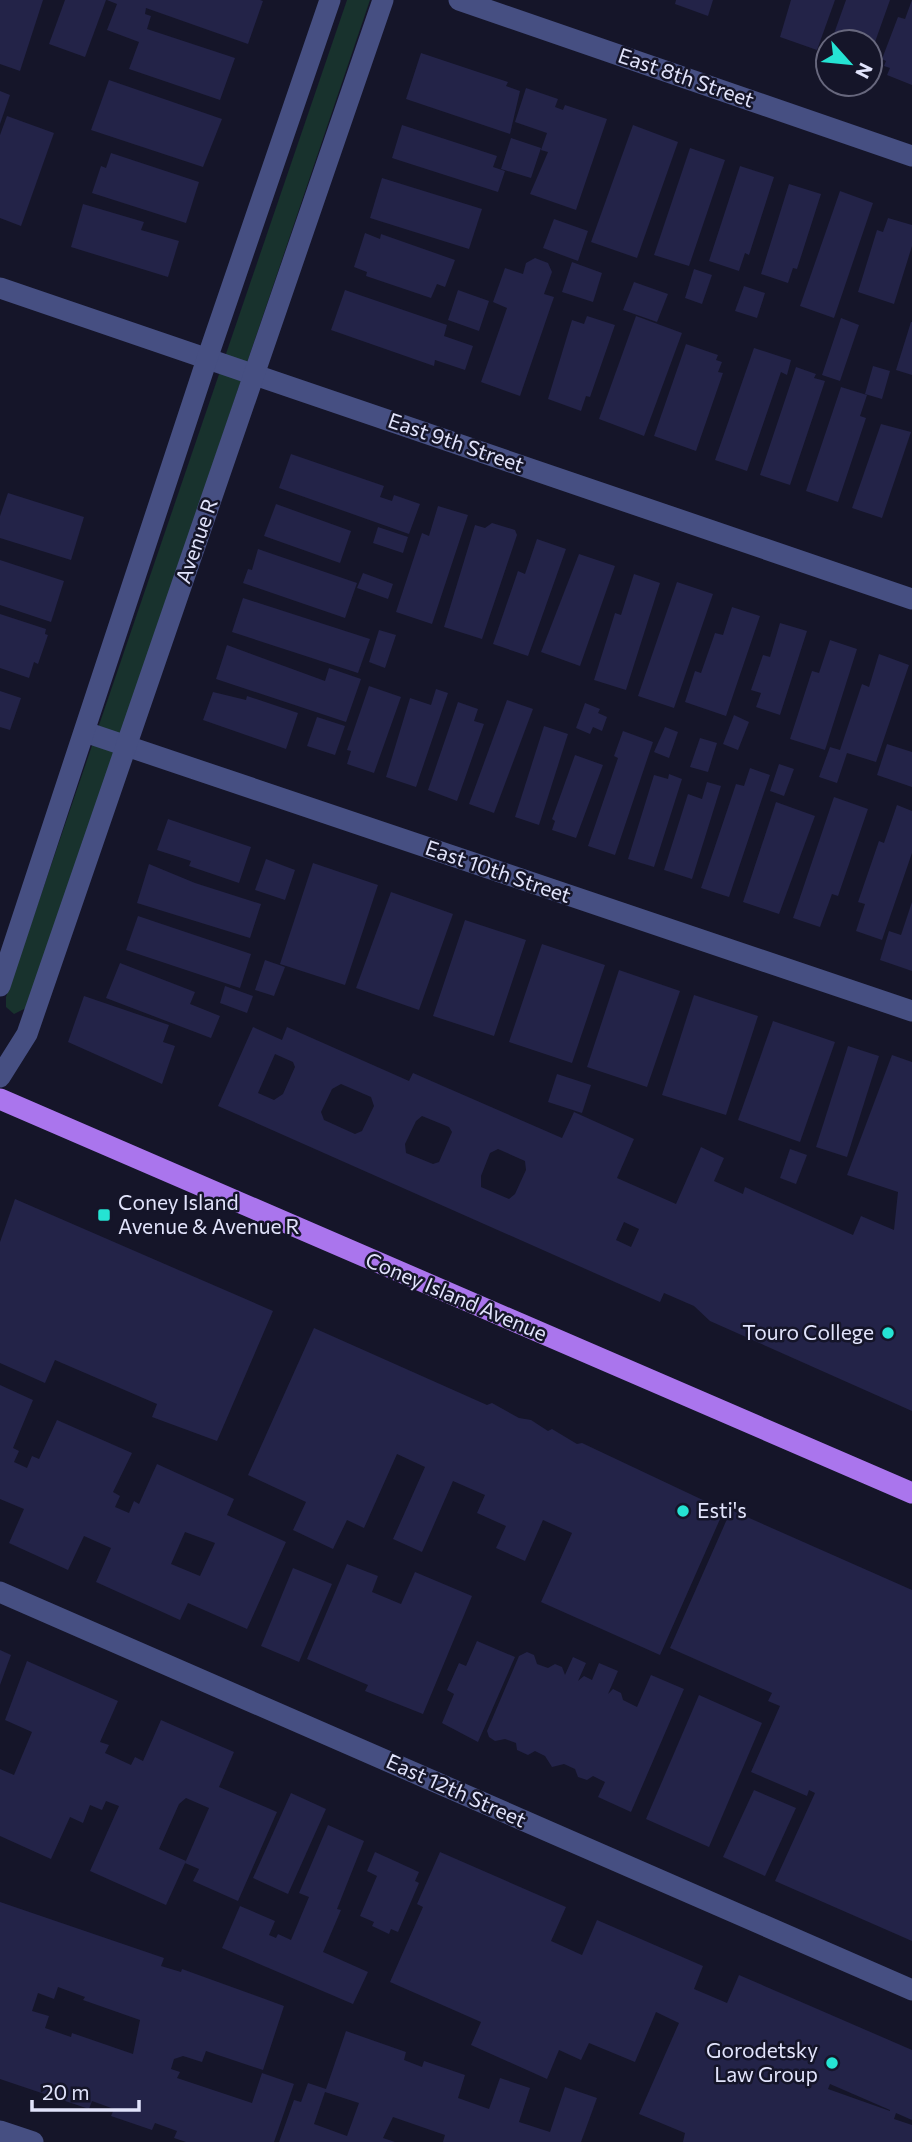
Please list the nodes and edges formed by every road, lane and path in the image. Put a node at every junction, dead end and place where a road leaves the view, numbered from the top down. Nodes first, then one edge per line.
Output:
1 (330, 0) edge
2 (383, 0) edge
3 (459, 0) edge
4 (912, 156) edge
5 (0, 288) edge
6 (207, 359) junction
7 (254, 374) junction
8 (912, 599) edge
9 (85, 732) junction
10 (126, 747) junction
11 (0, 986) edge
12 (912, 1011) edge
13 (0, 1077) edge
14 (0, 1099) edge
15 (912, 1493) edge
16 (0, 1592) edge
17 (912, 1990) edge
18 (0, 2131) edge
19 (33, 2142) edge

1 - 6 street
2 - 7 street, Avenue R
3 - 4 street, East 8th Street
5 - 6 street, East 9th Street
6 - 7 street, East 9th Street
6 - 9 street
7 - 8 street, East 9th Street
7 - 10 street, Avenue R
9 - 10 street, East 10th Street
9 - 11 street
10 - 12 street, East 10th Street
10 - 13 street, Avenue R
14 - 15 main road, Coney Island Avenue
16 - 17 street, East 12th Street
18 - 19 street

